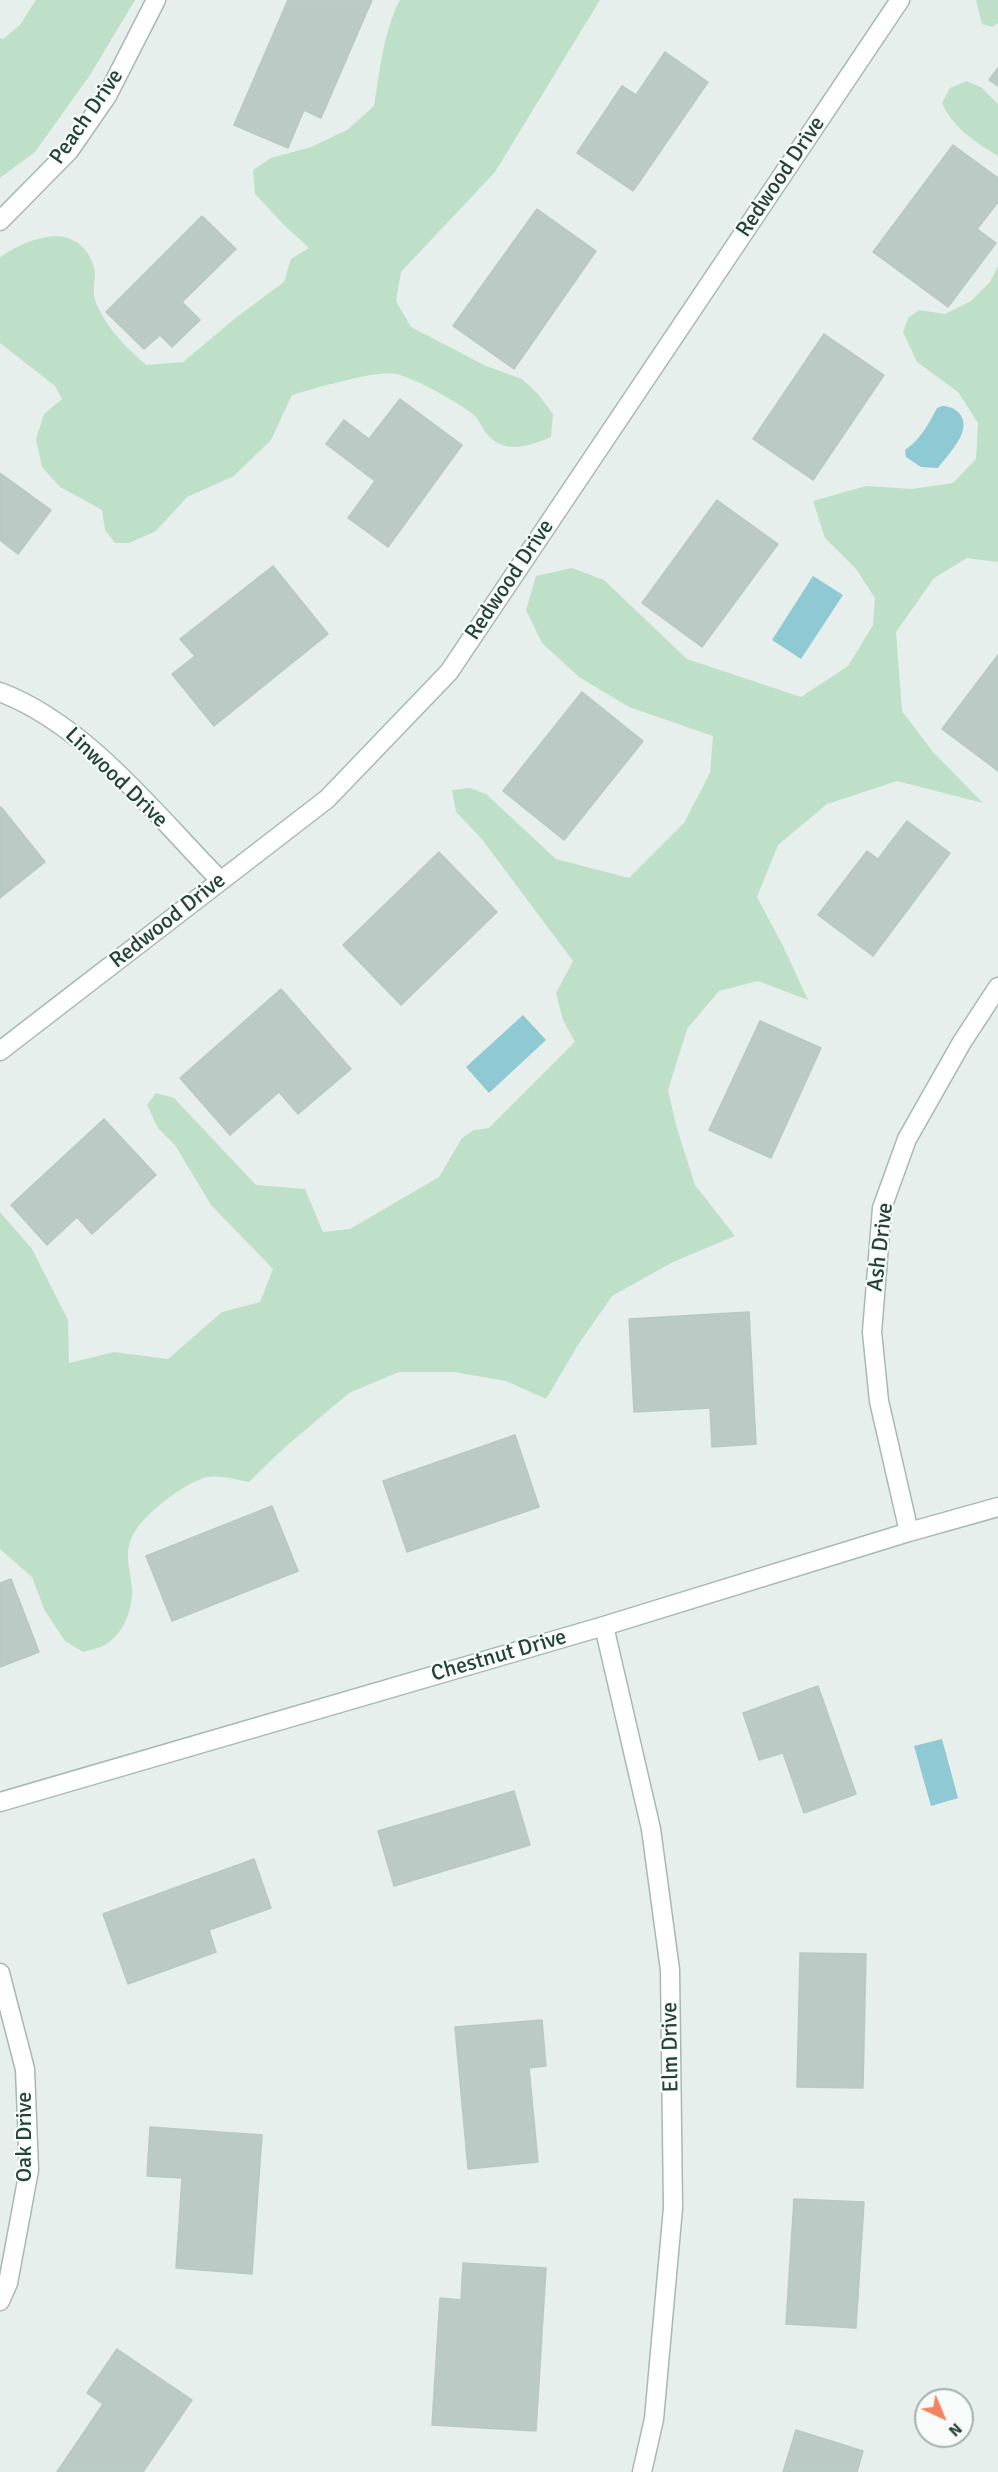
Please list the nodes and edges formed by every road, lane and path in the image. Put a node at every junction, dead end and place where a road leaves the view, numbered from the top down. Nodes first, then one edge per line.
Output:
1 (156, 0) edge
2 (900, 0) edge
3 (0, 221) edge
4 (0, 692) edge
5 (220, 880) junction
6 (998, 987) edge
7 (0, 1051) edge
8 (998, 1507) edge
9 (909, 1532) junction
10 (604, 1626) junction
11 (0, 1802) edge
12 (0, 1973) edge
13 (0, 2301) edge
14 (642, 2472) edge

1 - 3 street, Peach Drive
2 - 5 street, Redwood Drive
4 - 5 street, Linwood Drive
5 - 7 street, Redwood Drive
6 - 9 street, Ash Drive
8 - 9 street, Chestnut Drive
9 - 10 street, Chestnut Drive
10 - 11 street, Chestnut Drive
10 - 14 street, Elm Drive
12 - 13 street, Oak Drive

